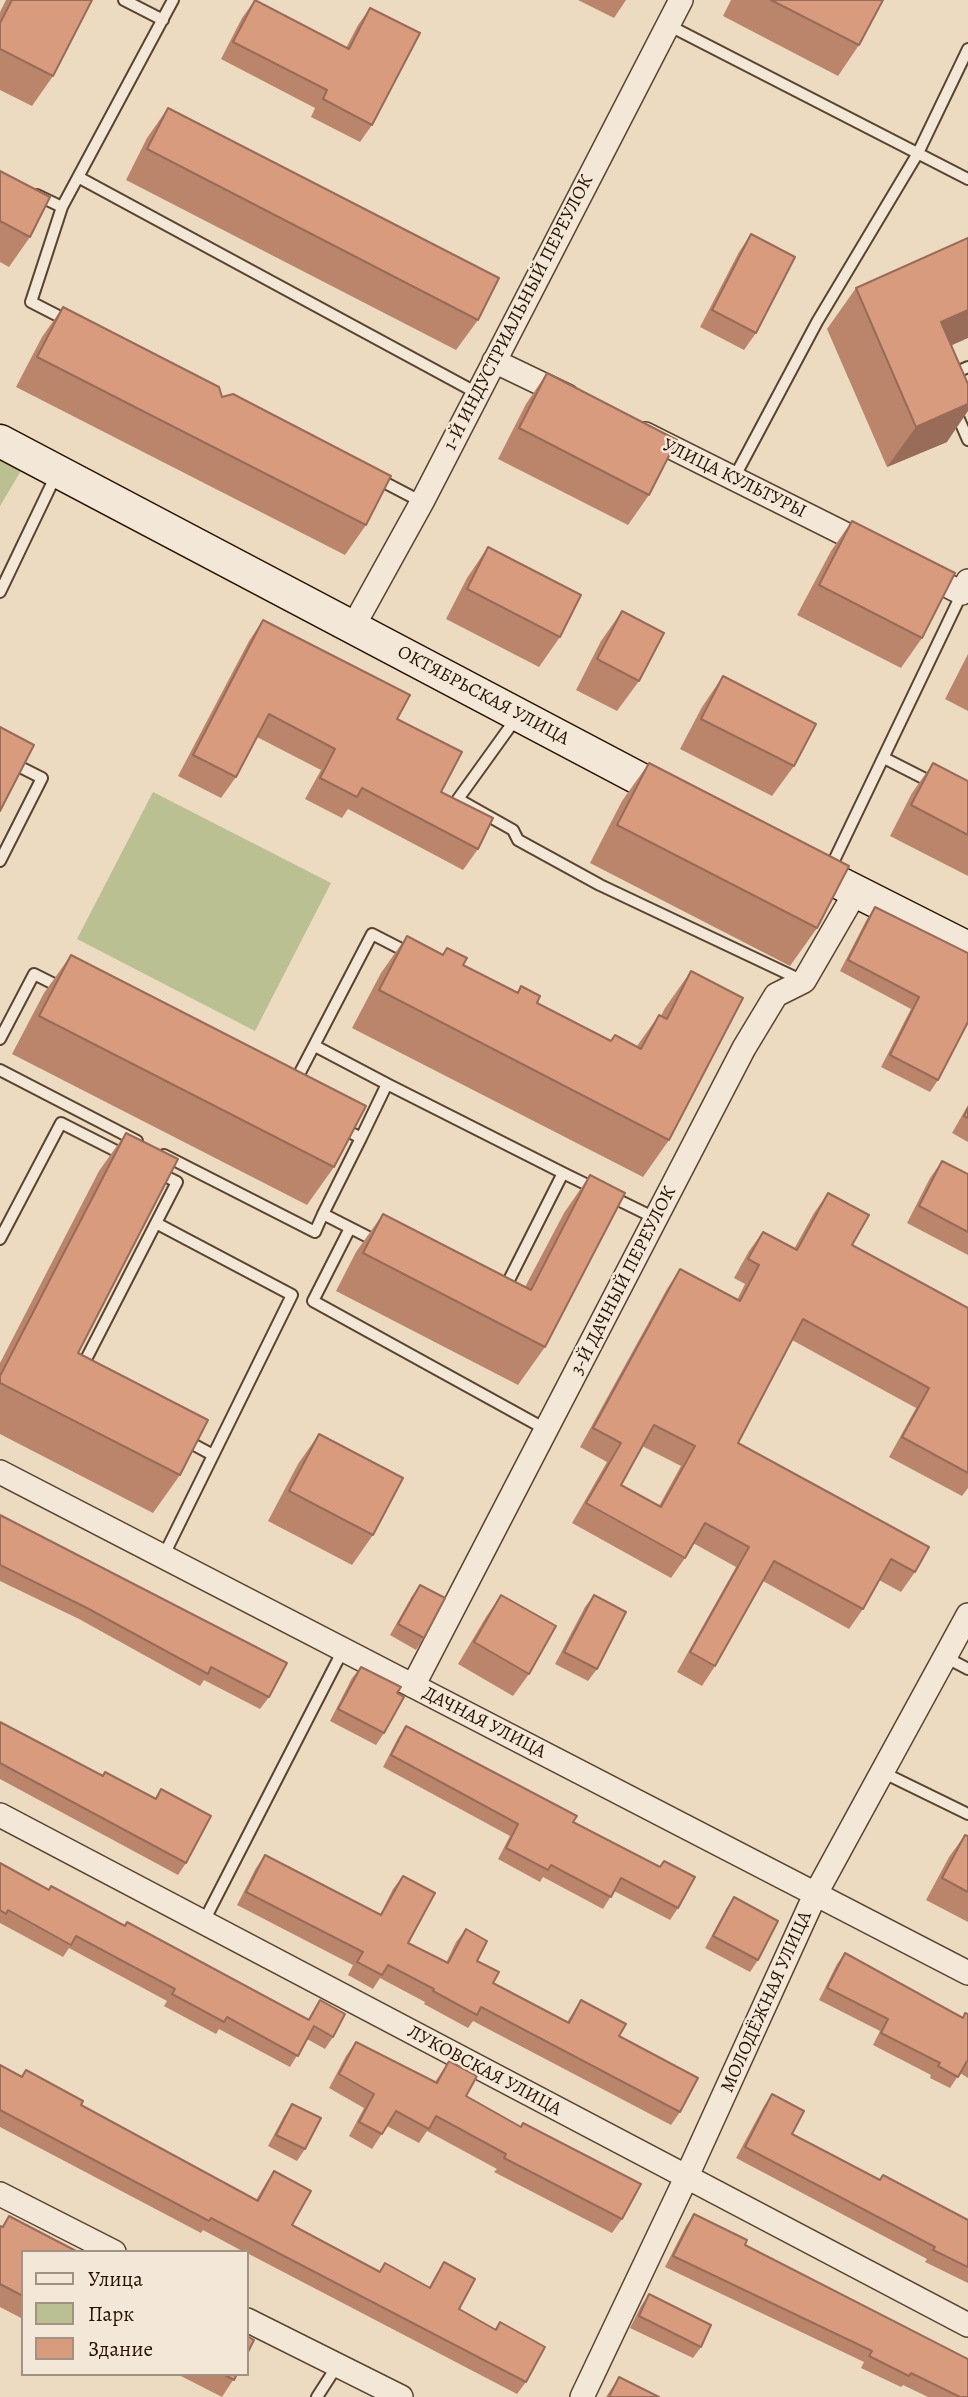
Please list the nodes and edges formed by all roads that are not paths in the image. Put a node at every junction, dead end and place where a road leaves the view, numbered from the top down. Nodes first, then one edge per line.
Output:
1 (124, 0) edge
2 (173, 0) edge
3 (681, 0) edge
4 (163, 20) junction
5 (668, 25) junction
6 (968, 49) edge
7 (918, 153) junction
8 (78, 177) junction
9 (968, 179) edge
10 (25, 189) edge
11 (62, 207) junction
12 (80, 327) edge
13 (494, 361) junction
14 (968, 367) edge
15 (947, 391) edge
16 (477, 393) junction
17 (952, 403) edge
18 (590, 408) edge
19 (626, 425) edge
20 (968, 440) edge
21 (0, 441) edge
22 (361, 471) edge
23 (57, 472) junction
24 (734, 478) junction
25 (422, 502) junction
26 (965, 587) edge
27 (0, 592) edge
28 (354, 625) junction
29 (519, 715) junction
30 (0, 757) edge
31 (884, 758) junction
32 (944, 789) edge
33 (703, 812) edge
34 (777, 851) edge
35 (0, 861) edge
36 (826, 877) junction
37 (855, 893) junction
38 (968, 948) edge
39 (421, 959) edge
40 (804, 981) junction
41 (70, 992) edge
42 (0, 1040) edge
43 (315, 1046) junction
44 (0, 1070) edge
45 (387, 1084) junction
46 (286, 1100) edge
47 (329, 1122) edge
48 (361, 1138) junction
49 (145, 1145) edge
50 (157, 1151) edge
51 (131, 1159) edge
52 (142, 1164) edge
53 (563, 1173) junction
54 (323, 1214) junction
55 (657, 1219) junction
56 (4, 1222) edge
57 (156, 1223) junction
58 (350, 1228) junction
59 (0, 1239) edge
60 (387, 1247) edge
61 (498, 1302) edge
62 (75, 1382) edge
63 (547, 1430) junction
64 (178, 1437) edge
65 (213, 1455) junction
66 (0, 1472) edge
67 (163, 1557) junction
68 (968, 1615) edge
69 (343, 1650) junction
70 (945, 1657) junction
71 (968, 1669) edge
72 (413, 1686) junction
73 (882, 1772) junction
74 (968, 1814) edge
75 (0, 1815) edge
76 (815, 1895) junction
77 (203, 1923) junction
78 (968, 1973) edge
79 (686, 2178) junction
80 (0, 2194) edge
81 (110, 2250) edge
82 (248, 2320) edge
83 (968, 2325) edge
84 (337, 2365) junction
85 (317, 2397) edge
86 (401, 2397) edge
87 (582, 2397) edge

1 - 4 lane
2 - 4 lane
3 - 5 street, 1-Й ИНДУСТРИАЛЬНЫЙ ПЕРЕУЛОК
4 - 8 lane
5 - 7 lane
5 - 13 street, 1-Й ИНДУСТРИАЛЬНЫЙ ПЕРЕУЛОК
6 - 7 lane
7 - 9 lane
7 - 24 lane
8 - 11 lane
8 - 16 lane
10 - 11 lane
11 - 12 lane
13 - 16 street, 1-Й ИНДУСТРИАЛЬНЫЙ ПЕРЕУЛОК
13 - 18 street
14 - 15 lane
16 - 25 street, 1-Й ИНДУСТРИАЛЬНЫЙ ПЕРЕУЛОК
17 - 20 lane
19 - 24 street, УЛИЦА КУЛЬТУРЫ
21 - 23 main road, ОКТЯБРЬСКАЯ УЛИЦА
22 - 25 lane
23 - 27 lane
23 - 28 main road, ОКТЯБРЬСКАЯ УЛИЦА
24 - 26 street, УЛИЦА КУЛЬТУРЫ
25 - 28 street, 1-Й ИНДУСТРИАЛЬНЫЙ ПЕРЕУЛОК
26 - 31 lane
28 - 29 main road, ОКТЯБРЬСКАЯ УЛИЦА
29 - 33 main road, ОКТЯБРЬСКАЯ УЛИЦА
29 - 40 lane
30 - 35 lane
31 - 32 lane
31 - 36 lane
34 - 36 main road
36 - 37 main road
37 - 38 main road
37 - 40 street
39 - 43 lane
40 - 55 street, 3-Й ДАЧНЫЙ ПЕРЕУЛОК
41 - 42 lane
43 - 45 lane
43 - 46 lane
44 - 49 lane
45 - 48 lane
45 - 53 lane
47 - 48 lane
48 - 54 lane
50 - 54 lane
51 - 56 lane
52 - 57 lane
53 - 55 lane
53 - 61 lane
54 - 58 lane
55 - 63 street, 3-Й ДАЧНЫЙ ПЕРЕУЛОК
56 - 59 lane
57 - 62 lane
57 - 65 lane
58 - 60 lane
58 - 63 lane
63 - 72 street, 3-Й ДАЧНЫЙ ПЕРЕУЛОК
64 - 65 lane
65 - 67 lane
66 - 67 street, ДАЧНАЯ УЛИЦА
67 - 69 street, ДАЧНАЯ УЛИЦА
68 - 70 street, МОЛОДЁЖНАЯ УЛИЦА
69 - 72 street, ДАЧНАЯ УЛИЦА
69 - 77 lane
70 - 71 lane
70 - 73 street, МОЛОДЁЖНАЯ УЛИЦА
72 - 76 street, ДАЧНАЯ УЛИЦА
73 - 74 lane
73 - 76 street, МОЛОДЁЖНАЯ УЛИЦА
75 - 77 street, ЛУКОВСКАЯ УЛИЦА
76 - 78 street, ДАЧНАЯ УЛИЦА
76 - 79 street, МОЛОДЁЖНАЯ УЛИЦА
77 - 79 street, ЛУКОВСКАЯ УЛИЦА
79 - 83 street, ЛУКОВСКАЯ УЛИЦА
79 - 87 street, МОЛОДЁЖНАЯ УЛИЦА
80 - 81 street
82 - 84 street
84 - 85 lane
84 - 86 street

